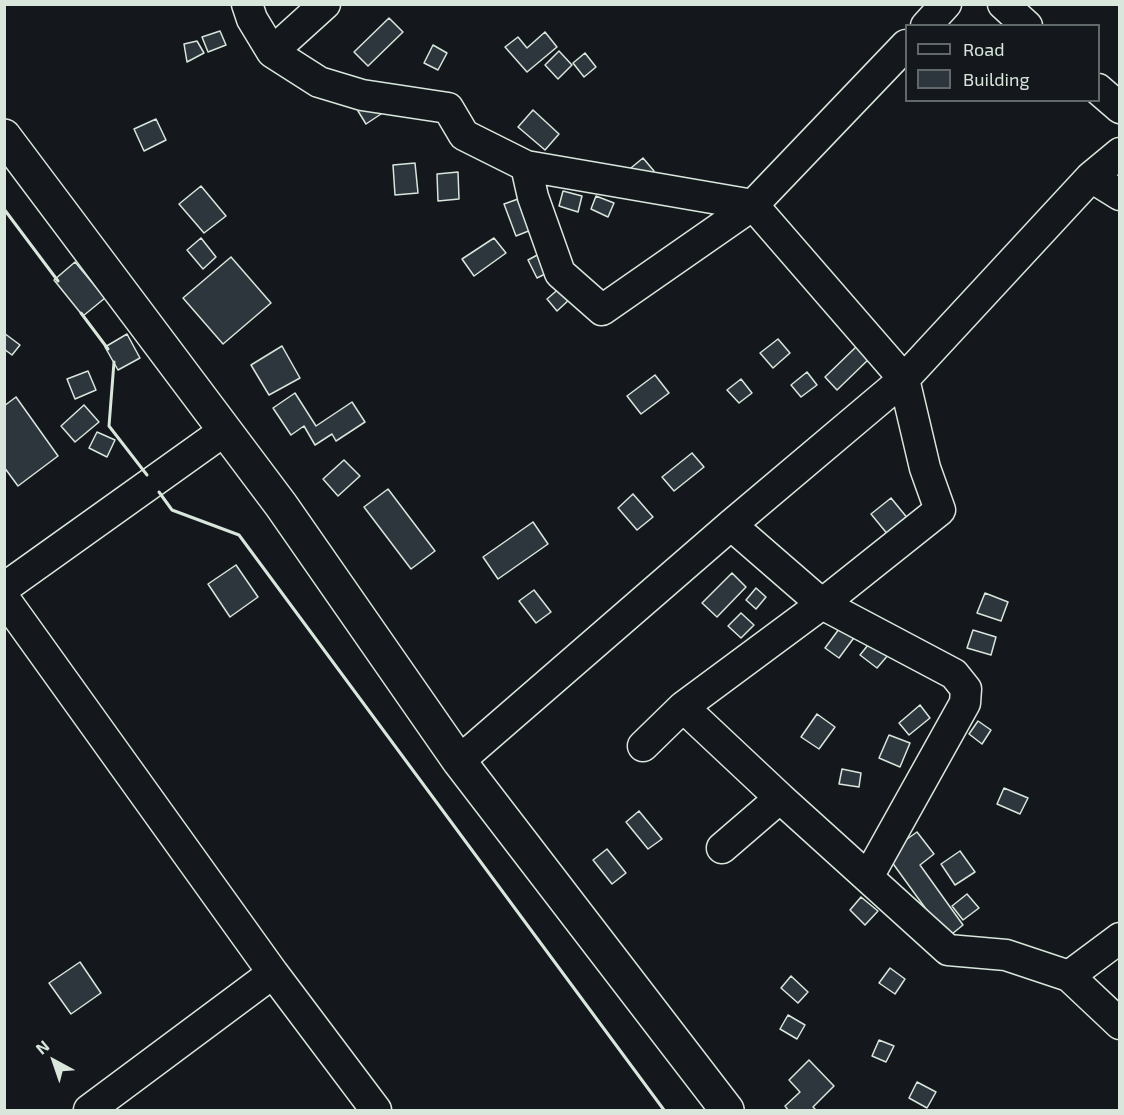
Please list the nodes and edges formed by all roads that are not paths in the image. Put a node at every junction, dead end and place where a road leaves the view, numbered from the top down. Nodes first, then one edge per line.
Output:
1 (247, 4) edge
2 (325, 4) edge
3 (946, 4) edge
4 (1004, 4) edge
5 (928, 24) edge
6 (1025, 24) edge
7 (905, 46) edge
8 (272, 52) junction
9 (1100, 91) edge
10 (1119, 108) edge
11 (4, 136) edge
12 (1119, 153) edge
13 (526, 166) junction
14 (1091, 177) junction
15 (1119, 195) edge
16 (753, 206) junction
17 (904, 379) junction
18 (224, 430) junction
19 (731, 525) junction
20 (4, 588) edge
21 (4, 598) edge
22 (822, 604) junction
23 (683, 707) junction
24 (643, 746) dead end
25 (459, 761) junction
26 (780, 798) junction
27 (722, 848) dead end
28 (868, 877) junction
29 (1119, 938) edge
30 (273, 973) junction
31 (1069, 976) junction
32 (1119, 1024) edge
33 (89, 1110) edge
34 (376, 1110) edge
35 (727, 1110) edge

1 - 8 street
2 - 8 street
3 - 5 street
4 - 6 street
7 - 16 street
8 - 13 street
9 - 10 street
11 - 18 street
12 - 14 street
13 - 16 street
13 - 16 street
14 - 15 street
14 - 17 street
16 - 17 street
17 - 19 street
17 - 22 street
18 - 20 street
18 - 25 street
19 - 22 street
19 - 25 street
21 - 30 street
22 - 23 street
22 - 28 street
23 - 24 street
23 - 26 street
25 - 35 street
26 - 27 street
26 - 28 street
28 - 31 street
29 - 31 street
30 - 33 street
30 - 34 street
31 - 32 street

